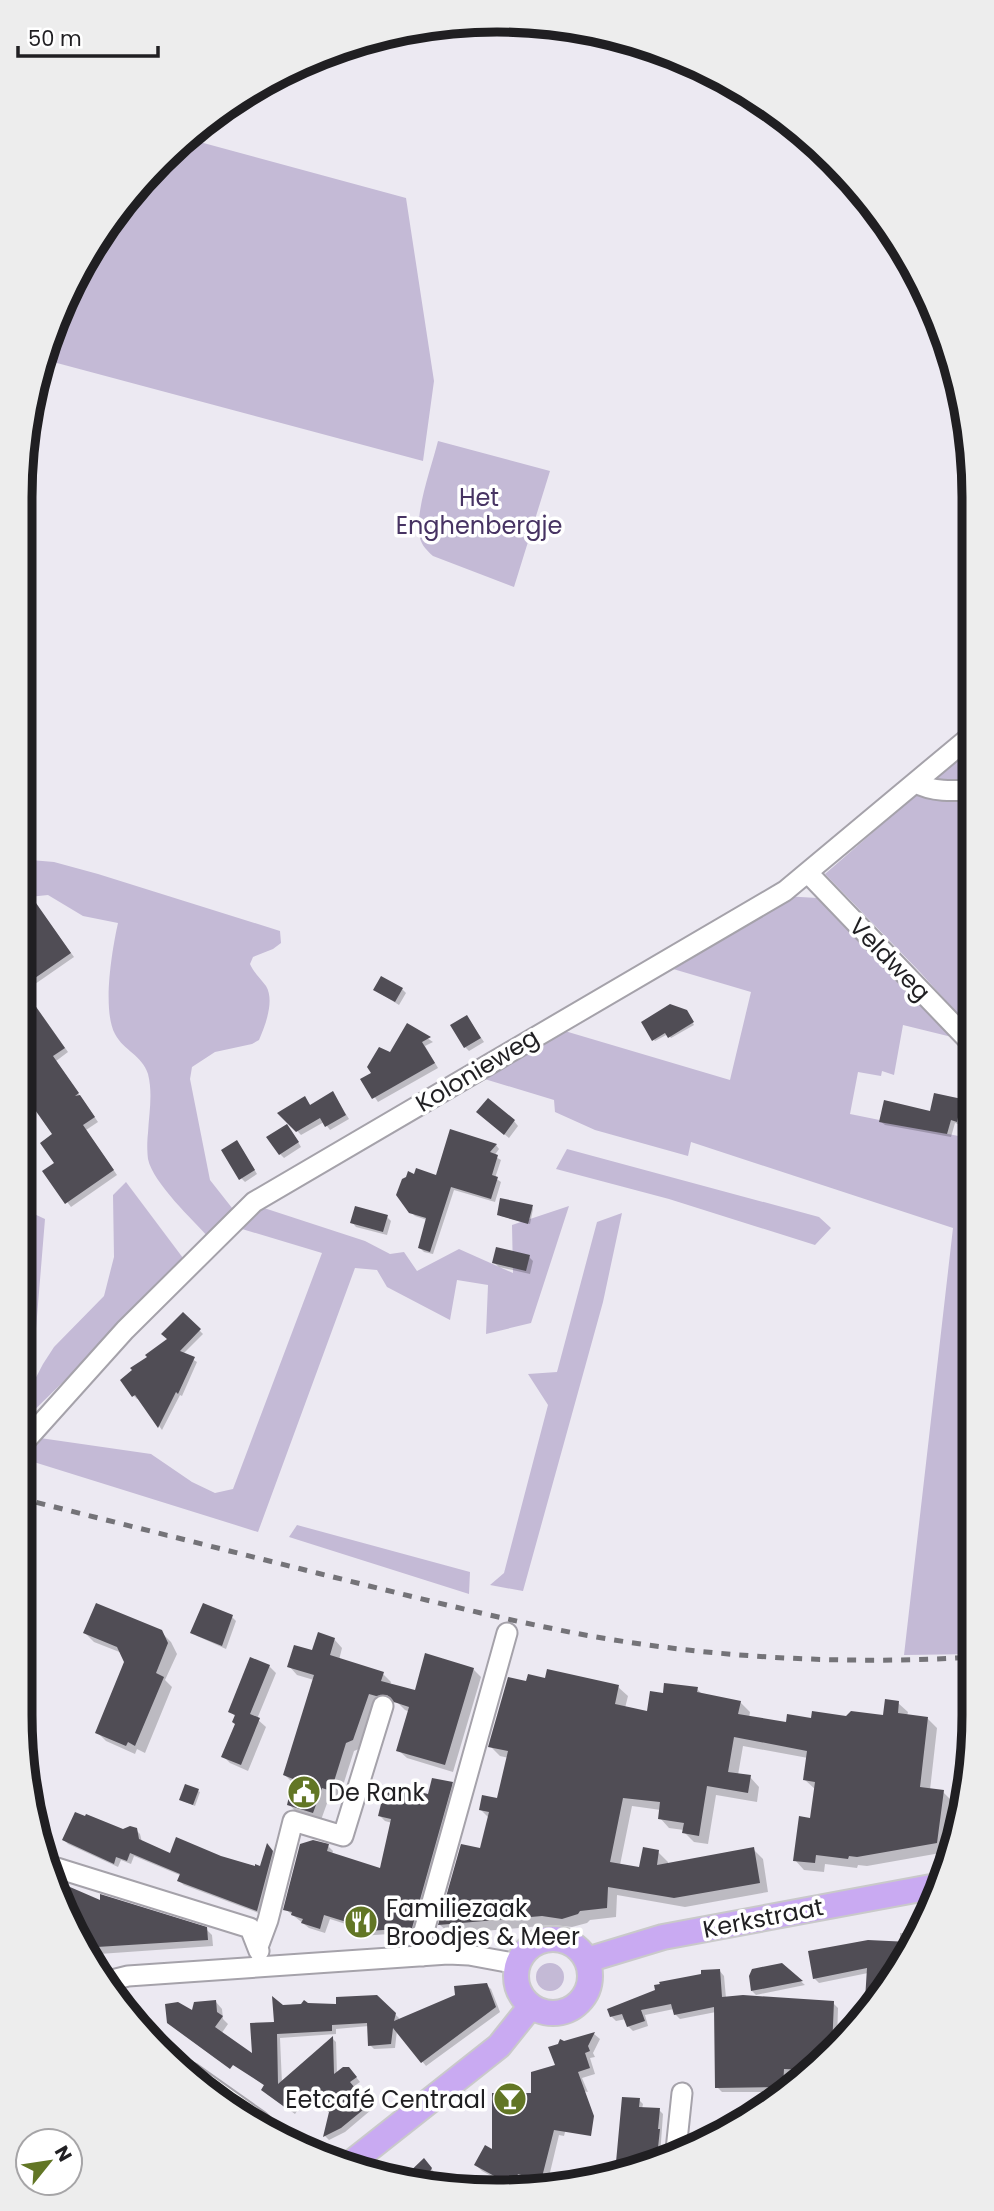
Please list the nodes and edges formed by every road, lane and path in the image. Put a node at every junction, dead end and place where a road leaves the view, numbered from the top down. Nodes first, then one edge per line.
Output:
1 (962, 744) edge
2 (916, 783) junction
3 (962, 791) edge
4 (808, 873) junction
5 (962, 1034) edge
6 (32, 1433) edge
7 (508, 1633) dead end
8 (383, 1706) dead end
9 (58, 1868) edge
10 (929, 1887) edge
11 (259, 1956) junction
12 (424, 1956) junction
13 (587, 1960) junction
14 (518, 1964) junction
15 (115, 1979) edge
16 (531, 2006) junction
17 (682, 2093) dead end
18 (677, 2143) edge
19 (357, 2158) edge

1 - 2 street, Kolonieweg
2 - 3 street
2 - 4 street, Kolonieweg
4 - 5 street, Veldweg
4 - 6 street, Kolonieweg
7 - 12 street
8 - 11 street
9 - 11 street
10 - 13 main road, Kerkstraat
11 - 12 street
11 - 15 street
12 - 14 street
13 - 14 main road
13 - 16 main road
14 - 16 main road
16 - 19 main road
17 - 18 street

